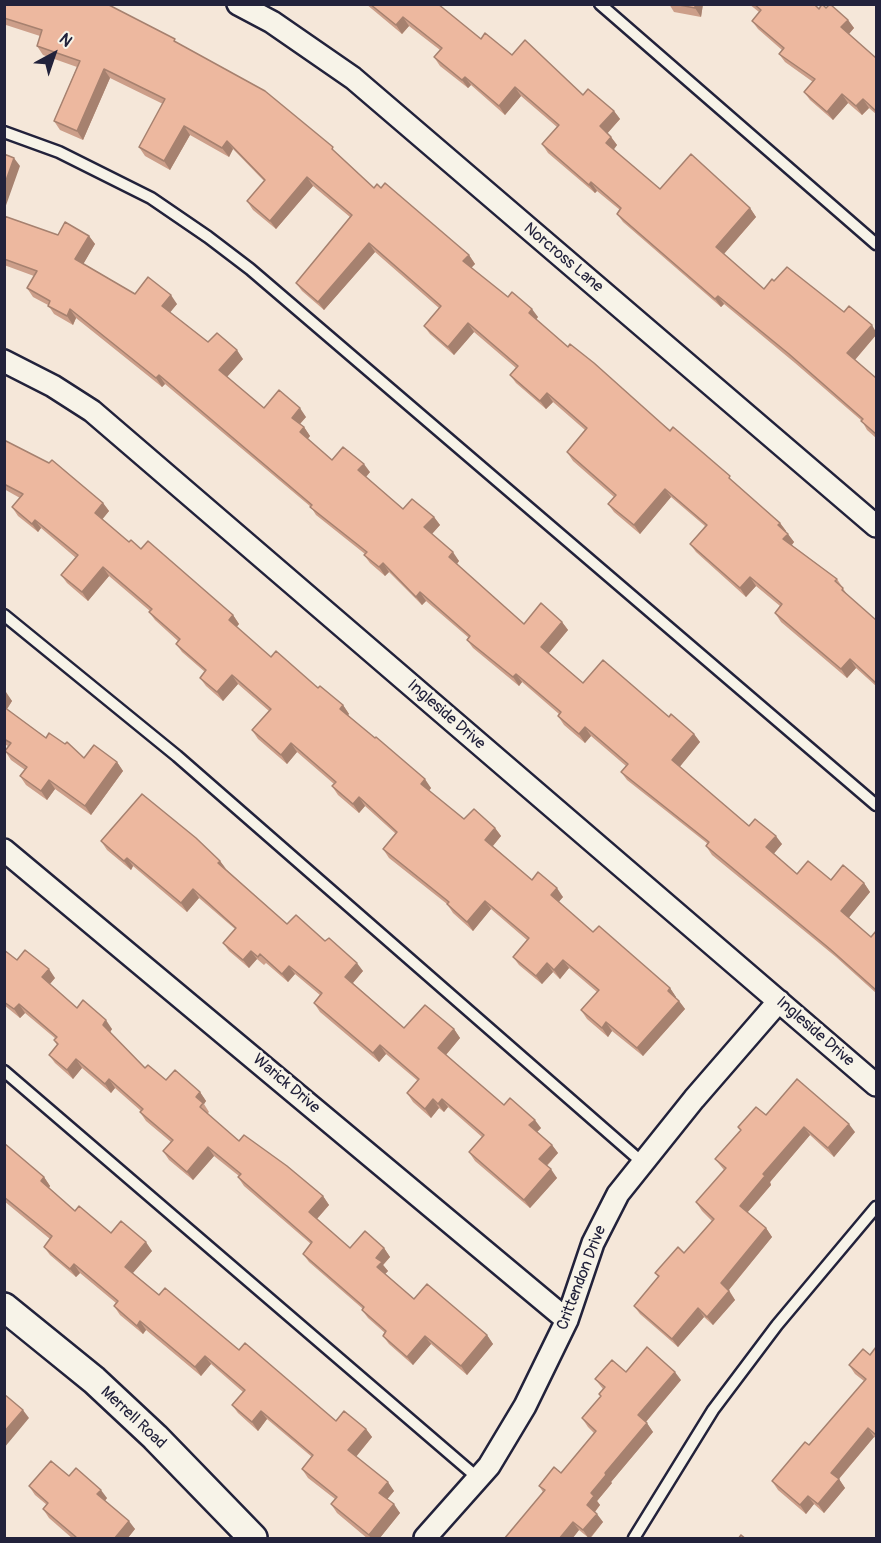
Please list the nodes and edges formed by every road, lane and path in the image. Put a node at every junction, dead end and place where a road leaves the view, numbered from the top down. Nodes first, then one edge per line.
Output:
1 (238, 4) edge
2 (600, 4) edge
3 (4, 132) edge
4 (876, 244) edge
5 (4, 361) edge
6 (876, 526) edge
7 (4, 615) edge
8 (876, 805) edge
9 (4, 850) edge
10 (779, 1001) junction
11 (4, 1071) edge
12 (876, 1085) edge
13 (643, 1163) junction
14 (876, 1207) edge
15 (4, 1307) edge
16 (567, 1320) junction
17 (478, 1478) junction
18 (253, 1539) edge
19 (425, 1539) edge
20 (634, 1539) edge

1 - 6 street, Norcross Lane
2 - 4 lane
3 - 8 lane
5 - 10 street, Ingleside Drive
7 - 13 lane
9 - 16 street, Warick Drive
10 - 12 street, Ingleside Drive
10 - 13 street, Crittendon Drive
11 - 17 lane
13 - 16 street, Crittendon Drive
14 - 20 lane
15 - 18 street, Merrell Road
16 - 17 street, Crittendon Drive
17 - 19 street, Crittendon Drive

